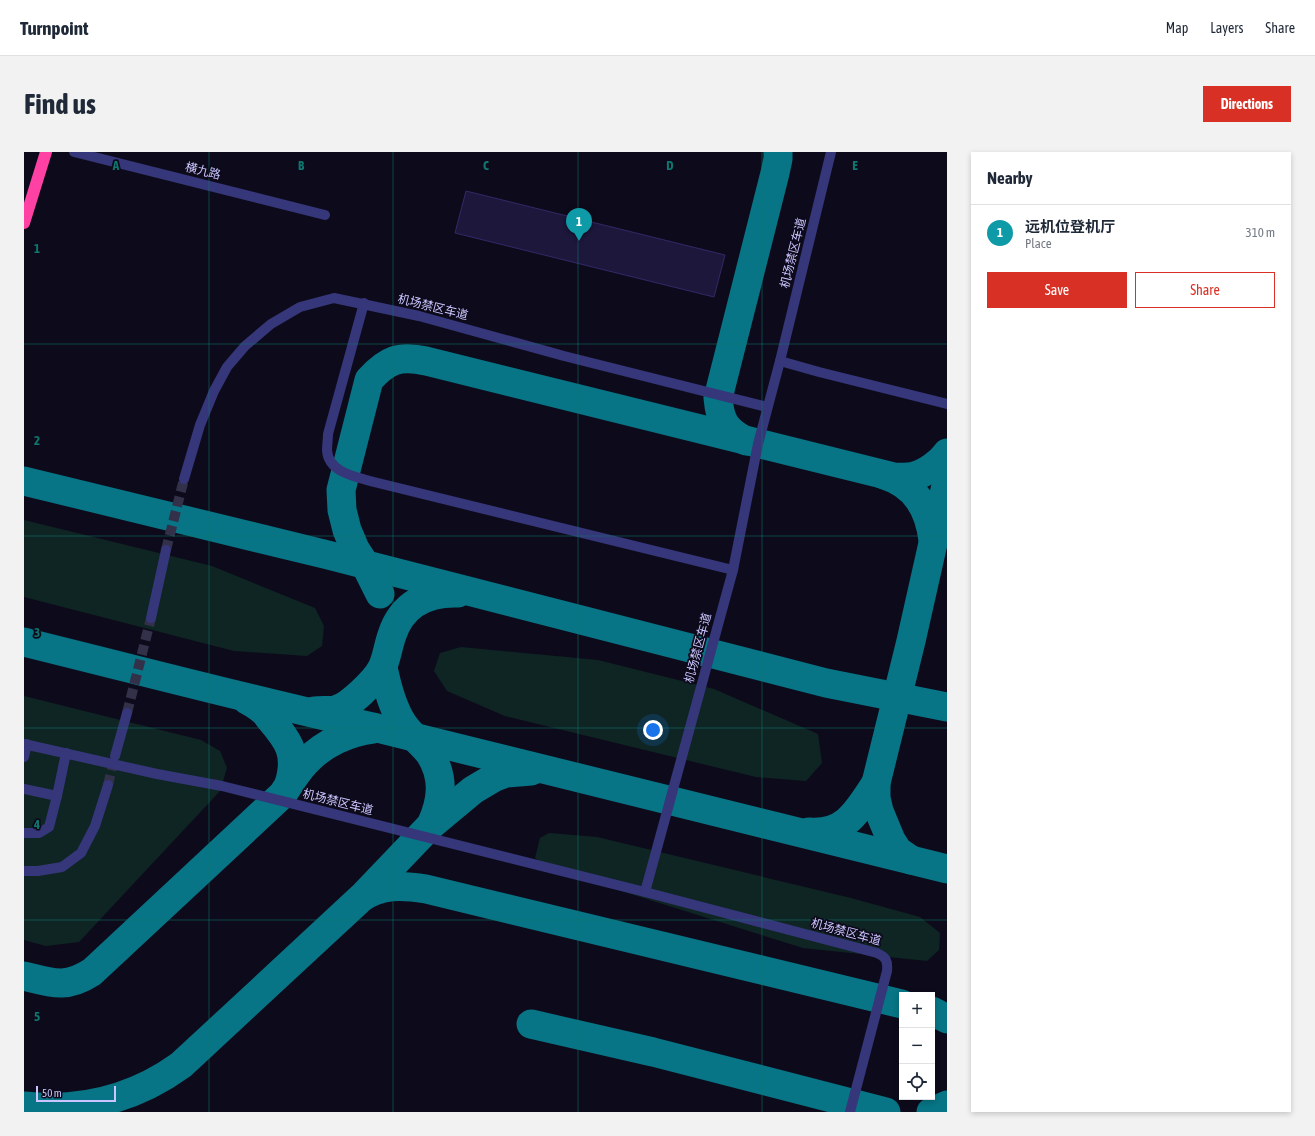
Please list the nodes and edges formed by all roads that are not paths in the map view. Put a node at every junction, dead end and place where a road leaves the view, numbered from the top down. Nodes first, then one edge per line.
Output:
1 (46, 152) edge
2 (74, 152) edge
3 (831, 152) edge
4 (325, 215) dead end
5 (24, 223) edge
6 (364, 303) junction
7 (780, 361) junction
8 (947, 404) edge
9 (767, 407) junction
10 (184, 479) tunnel mouth
11 (166, 550) tunnel mouth
12 (732, 570) junction
13 (151, 618) tunnel mouth
14 (127, 713) tunnel mouth
15 (26, 744) edge
16 (66, 753) junction
17 (115, 756) tunnel mouth
18 (24, 757) edge
19 (108, 785) tunnel mouth
20 (24, 789) edge
21 (57, 796) junction
22 (24, 833) edge
23 (24, 871) edge
24 (645, 892) junction
25 (850, 1112) edge

1 - 5 highway
2 - 4 lane, 横九路
3 - 7 lane, 机场禁区车道
6 - 9 lane, 机场禁区车道
6 - 10 lane, 机场禁区车道
6 - 12 lane
7 - 8 lane
7 - 9 lane, 机场禁区车道
9 - 12 lane, 机场禁区车道
11 - 13 lane
12 - 24 lane, 机场禁区车道
14 - 17 lane
15 - 16 lane, 机场禁区车道
15 - 18 lane
16 - 21 lane
16 - 24 lane, 机场禁区车道
19 - 23 lane
20 - 21 lane
21 - 22 lane
24 - 25 lane, 机场禁区车道

